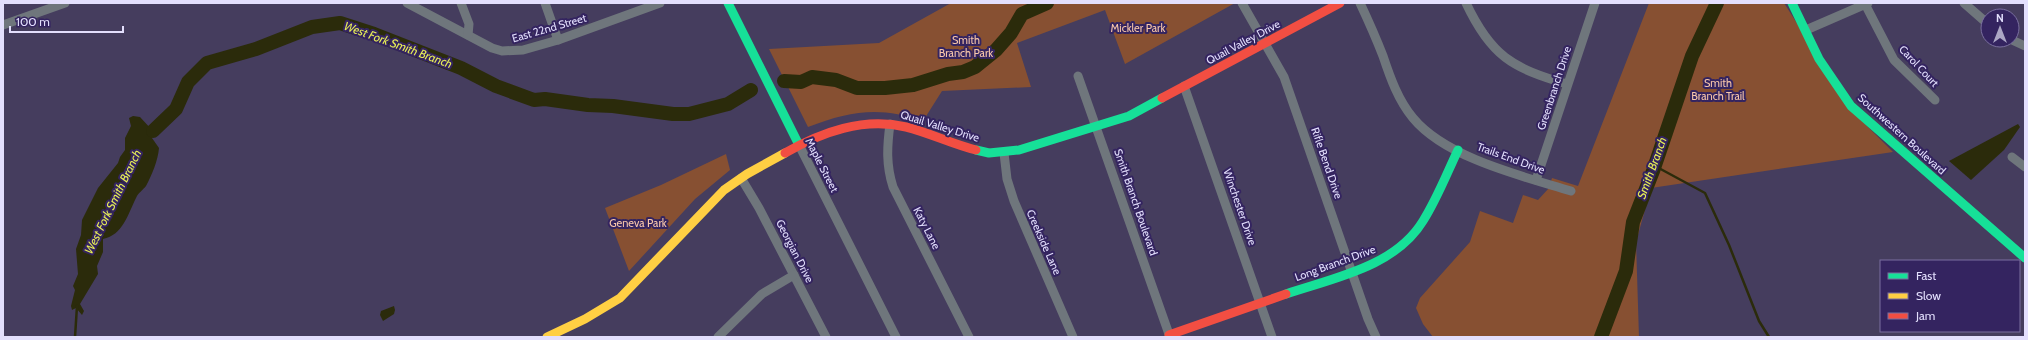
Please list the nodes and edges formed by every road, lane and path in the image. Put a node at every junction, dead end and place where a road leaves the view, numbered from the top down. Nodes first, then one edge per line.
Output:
1 (65, 3) edge
2 (406, 3) edge
3 (462, 3) edge
4 (545, 3) edge
5 (660, 3) edge
6 (728, 3) edge
7 (1242, 3) edge
8 (1340, 3) edge
9 (1360, 3) edge
10 (1466, 3) edge
11 (1595, 3) edge
12 (1792, 3) edge
13 (1964, 3) edge
14 (1866, 4) edge
15 (46, 6) edge
16 (1980, 17) edge
17 (3, 25) edge
18 (1806, 30) junction
19 (468, 35) junction
20 (558, 40) junction
21 (1264, 44) junction
22 (1078, 76) dead end
23 (1567, 84) junction
24 (1184, 86) junction
25 (1935, 100) dead end
26 (890, 124) junction
27 (1097, 127) junction
28 (799, 145) junction
29 (1458, 150) junction
30 (1004, 153) junction
31 (2012, 157) dead end
32 (2025, 167) edge
33 (741, 178) junction
34 (1536, 180) junction
35 (1571, 191) dead end
36 (2025, 258) edge
37 (1352, 272) junction
38 (794, 275) junction
39 (1261, 302) junction
40 (893, 336) edge
41 (1170, 336) edge
42 (547, 337) edge
43 (718, 337) edge
44 (826, 337) edge
45 (969, 337) edge
46 (1073, 337) edge
47 (1272, 337) edge
48 (1376, 337) edge

1 - 15 street
2 - 19 street, East 22nd Street
3 - 19 street
4 - 20 street
5 - 20 street, East 22nd Street
6 - 28 street, Maple Street
7 - 21 street, Rifle Bend Drive
8 - 21 street, Quail Valley Drive
9 - 29 street, Trails End Drive
10 - 23 street
11 - 23 street, Greenbranch Drive
12 - 18 street, Southwestern Boulevard
13 - 16 street
14 - 18 street
14 - 25 street, Carol Court
15 - 17 street
18 - 36 street, Southwestern Boulevard
19 - 20 street, East 22nd Street
21 - 24 street, Quail Valley Drive
21 - 37 street, Rifle Bend Drive
22 - 27 street, Smith Branch Boulevard
23 - 34 street, Greenbranch Drive
24 - 27 street, Quail Valley Drive
24 - 39 street, Winchester Drive
26 - 28 street, Quail Valley Drive
26 - 30 street, Quail Valley Drive
26 - 45 street, Katy Lane
27 - 30 street, Quail Valley Drive
27 - 41 street, Smith Branch Boulevard
28 - 33 street, Quail Valley Drive
28 - 40 street, Maple Street
29 - 34 street, Trails End Drive
29 - 37 street, Long Branch Drive
30 - 46 street, Creekside Lane
31 - 32 street
33 - 38 street, Georgian Drive
33 - 42 street, Quail Valley Drive
34 - 35 street, Trails End Drive
37 - 39 street, Long Branch Drive
37 - 48 street, Rifle Bend Drive
38 - 43 street
38 - 44 street, Georgian Drive
39 - 41 street, Long Branch Drive
39 - 47 street, Winchester Drive

